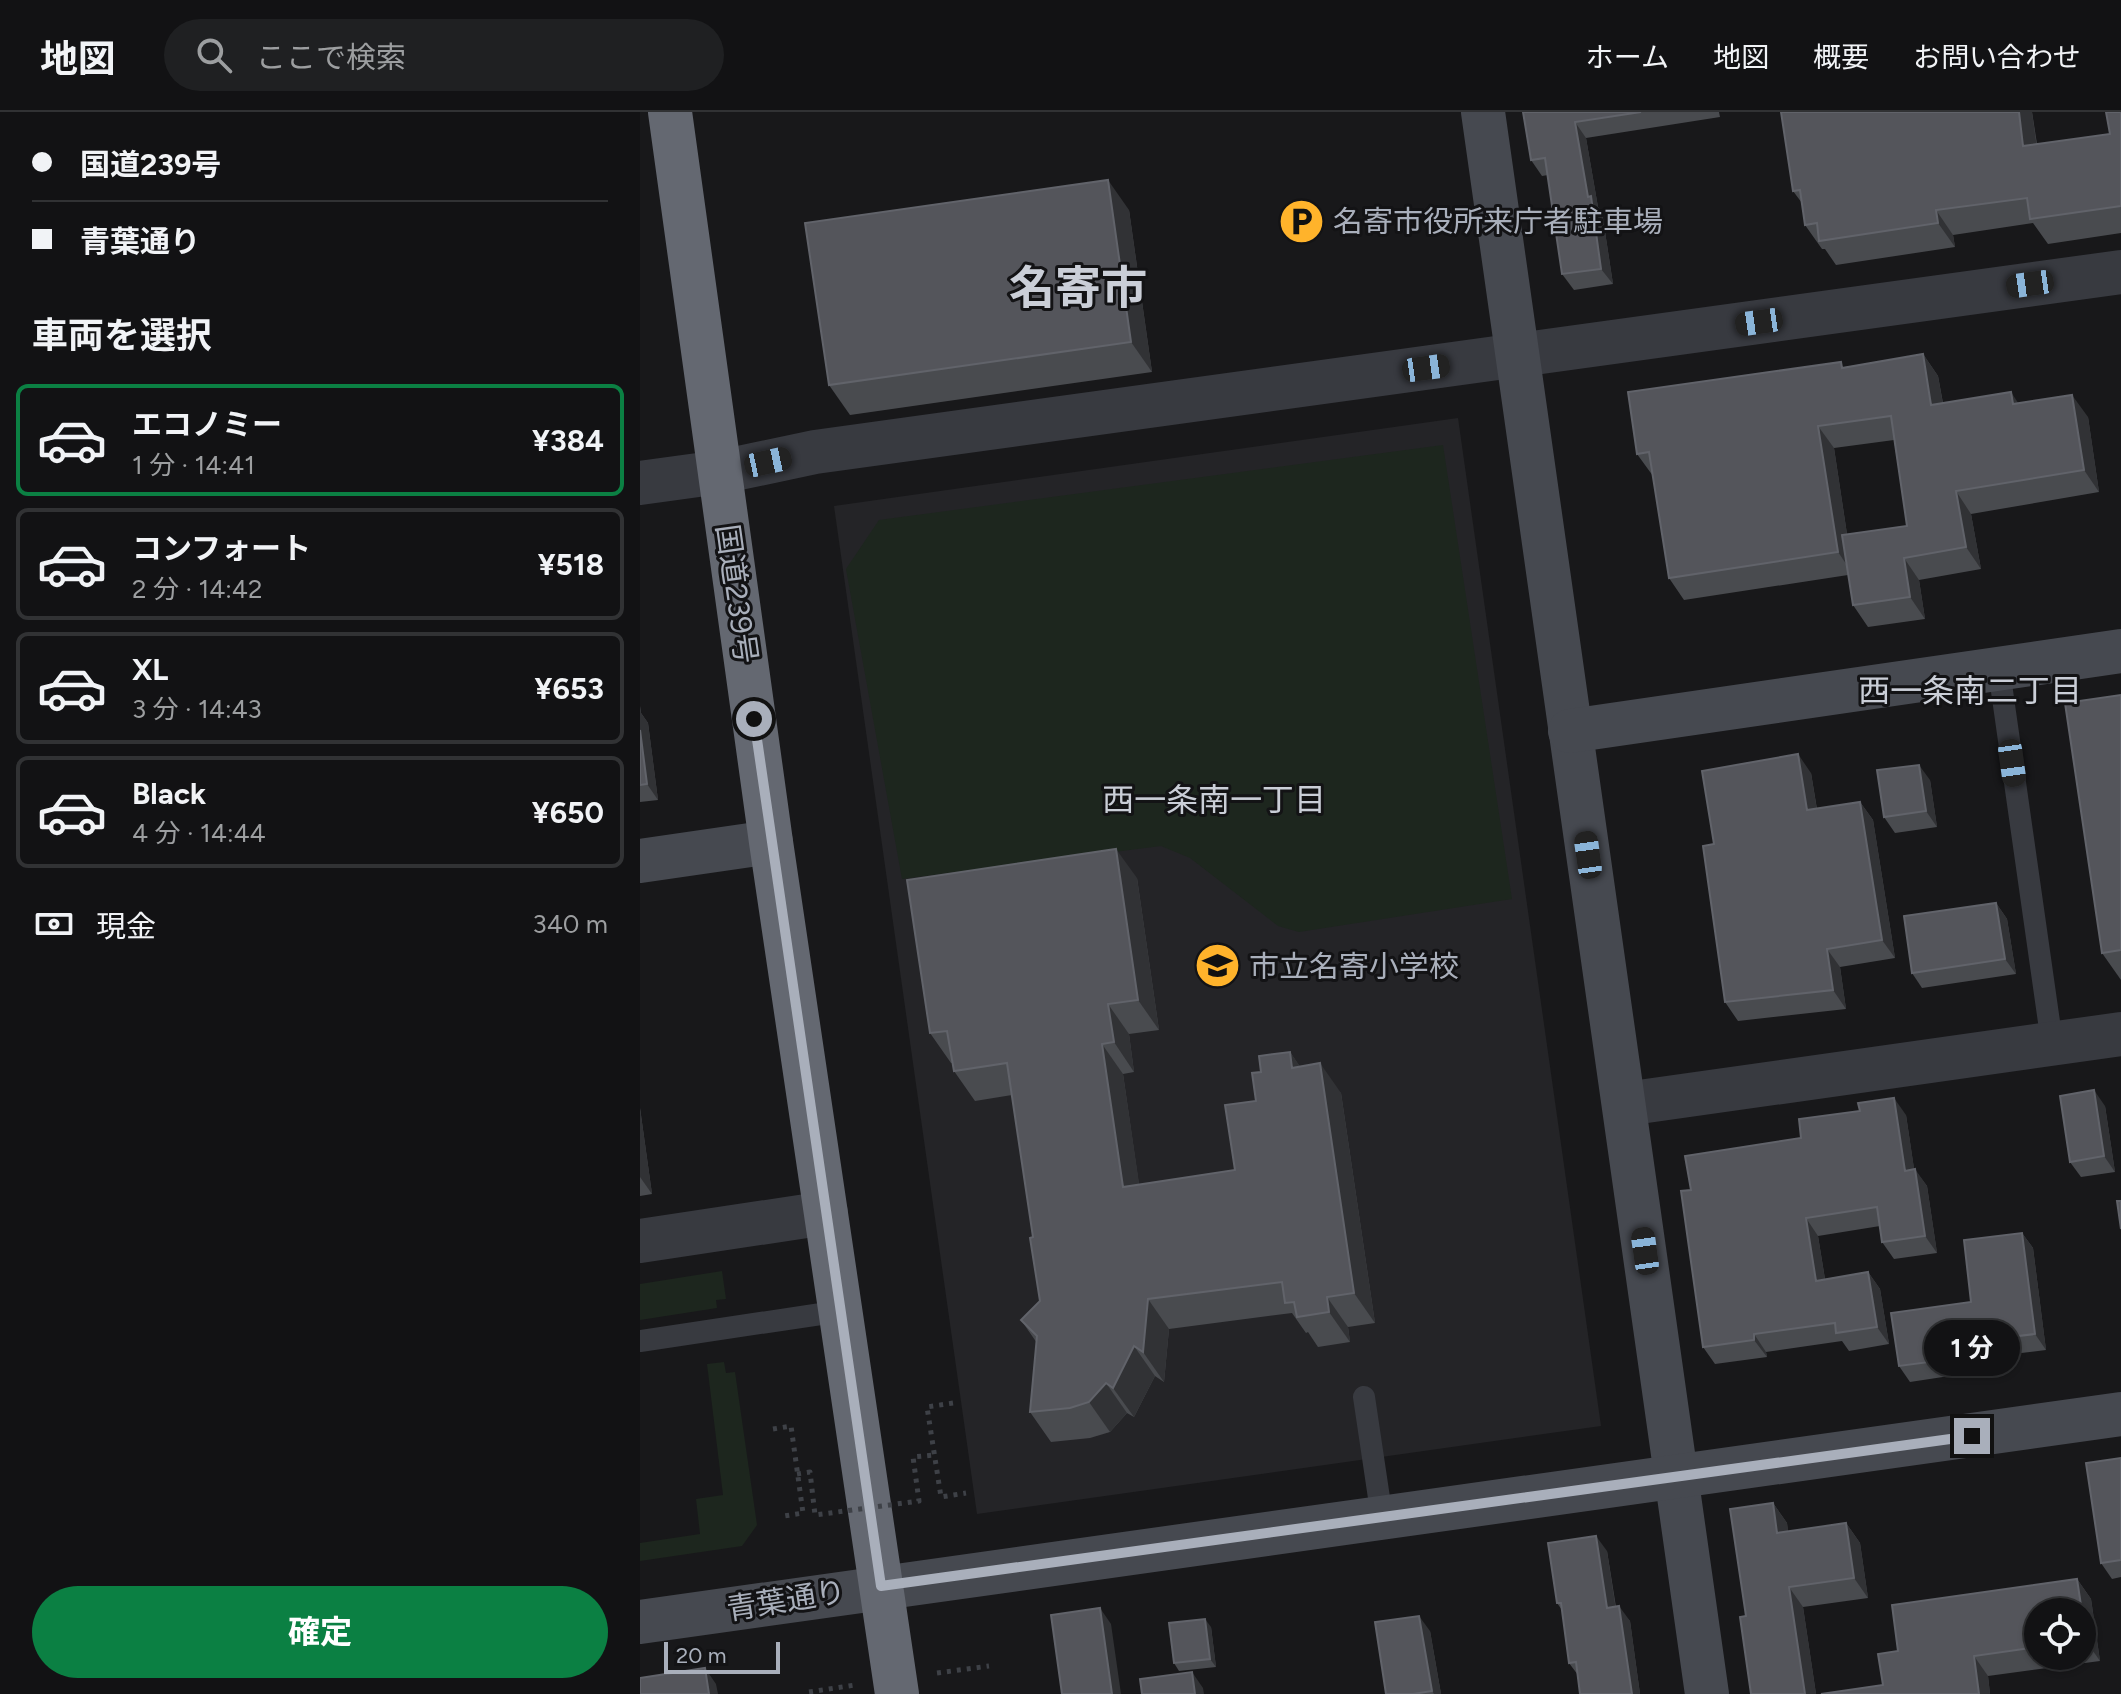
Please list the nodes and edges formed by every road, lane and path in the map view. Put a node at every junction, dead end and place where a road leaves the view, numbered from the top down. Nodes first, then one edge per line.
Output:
1 (670, 112) edge
2 (1483, 112) edge
3 (2121, 272) edge
4 (1517, 356) junction
5 (720, 472) junction
6 (640, 483) edge
7 (2121, 651) edge
8 (1999, 670) junction
9 (1570, 731) junction
10 (771, 842) junction
11 (640, 861) edge
12 (2121, 1034) edge
13 (2052, 1043) junction
14 (1625, 1104) junction
15 (826, 1213) junction
16 (640, 1241) edge
17 (841, 1311) junction
18 (640, 1341) edge
19 (1364, 1397) dead end
20 (953, 1403) dead end
21 (2121, 1414) edge
22 (773, 1429) dead end
23 (934, 1455) junction
24 (797, 1474) junction
25 (1676, 1478) junction
26 (966, 1493) dead end
27 (784, 1516) dead end
28 (1382, 1518) junction
29 (881, 1586) junction
30 (640, 1622) edge
31 (897, 1694) edge
32 (1707, 1694) edge

1 - 5 highway, 国道239号
2 - 4 street
3 - 4 street
4 - 5 street
4 - 9 street
5 - 6 street
5 - 10 highway, 国道239号
7 - 8 street
8 - 9 street
8 - 13 lane
9 - 14 street
10 - 11 street
10 - 15 highway, 国道239号
12 - 13 street
13 - 14 street
14 - 25 street
15 - 16 street
15 - 17 highway, 国道239号
17 - 18 lane
17 - 29 highway, 国道239号
19 - 28 lane
20 - 23 path
21 - 25 street, 青葉通り
22 - 24 path
23 - 24 path, bridge
23 - 26 path
24 - 27 path
25 - 28 street, 青葉通り
25 - 32 street
28 - 29 street, 青葉通り
29 - 30 street, 青葉通り
29 - 31 highway, 国道239号

